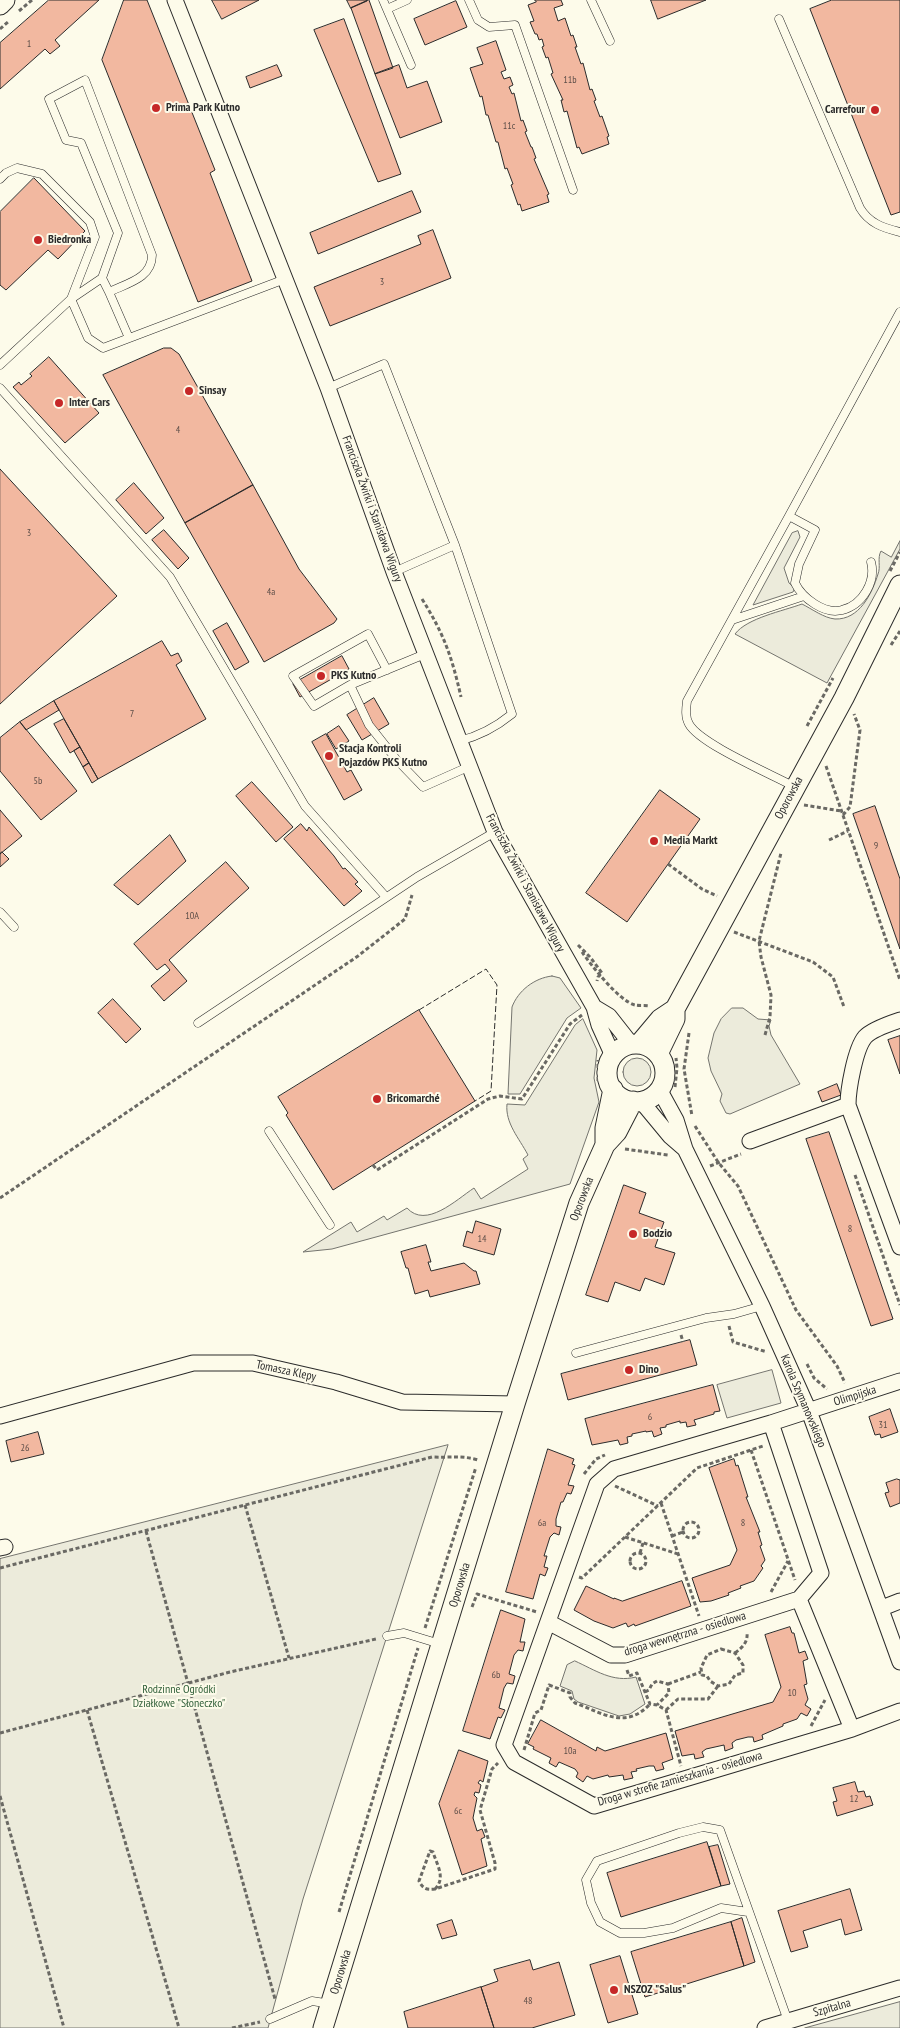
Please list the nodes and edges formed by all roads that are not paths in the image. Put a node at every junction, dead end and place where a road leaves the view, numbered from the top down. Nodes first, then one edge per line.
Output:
1 (6, 0) edge
2 (175, 0) edge
3 (383, 0) edge
4 (407, 0) edge
5 (469, 0) edge
6 (592, 0) edge
7 (0, 5) edge
8 (387, 9) junction
9 (779, 19) dead end
10 (610, 41) dead end
11 (411, 65) dead end
12 (0, 179) edge
13 (572, 190) dead end
14 (900, 232) edge
15 (102, 278) junction
16 (285, 279) junction
17 (109, 292) junction
18 (71, 299) junction
19 (900, 312) edge
20 (129, 338) junction
21 (0, 365) edge
22 (0, 388) edge
23 (328, 388) junction
24 (789, 516) junction
25 (455, 545) junction
26 (872, 562) dead end
27 (394, 572) junction
28 (893, 582) edge
29 (804, 596) junction
30 (732, 620) junction
31 (425, 654) junction
32 (387, 670) junction
33 (350, 685) junction
34 (459, 741) junction
35 (468, 766) junction
36 (798, 796) junction
37 (495, 832) junction
38 (386, 897) junction
39 (0, 912) edge
40 (14, 927) dead end
41 (588, 1013) junction
42 (672, 1014) junction
43 (900, 1020) edge
44 (198, 1023) dead end
45 (635, 1044) junction
46 (606, 1055) junction
47 (667, 1056) junction
48 (605, 1086) junction
49 (667, 1089) junction
50 (637, 1101) junction
51 (848, 1105) junction
52 (269, 1130) dead end
53 (612, 1146) junction
54 (748, 1146) road end
55 (678, 1152) junction
56 (330, 1225) dead end
57 (900, 1247) edge
58 (762, 1306) junction
59 (576, 1353) dead end
60 (900, 1381) edge
61 (515, 1404) junction
62 (809, 1410) junction
63 (0, 1416) edge
64 (772, 1423) junction
65 (610, 1473) joint
66 (799, 1598) junction
67 (900, 1602) edge
68 (882, 1608) junction
69 (542, 1622) junction
70 (387, 1636) road end
71 (442, 1644) junction
72 (900, 1662) edge
73 (900, 1711) edge
74 (852, 1729) junction
75 (748, 1912) junction
76 (900, 1988) edge
77 (331, 2004) junction
78 (270, 2019) road end
79 (788, 2021) junction
80 (324, 2028) edge
81 (765, 2028) edge

1 - 7 street
2 - 16 street, Franciszka Żwirki i Stanisława Wigury
3 - 8 lane
4 - 8 lane
5 - 13 lane
6 - 10 lane
8 - 11 lane
9 - 14 lane
12 - 18 lane
15 - 17 lane
15 - 17 lane
15 - 18 lane
16 - 20 lane
16 - 23 street, Franciszka Żwirki i Stanisława Wigury
17 - 20 lane
18 - 20 lane
18 - 21 lane
19 - 24 lane
22 - 38 lane
23 - 25 lane
23 - 27 street, Franciszka Żwirki i Stanisława Wigury
24 - 29 lane
24 - 30 lane
25 - 27 lane
25 - 34 lane
26 - 29 lane
27 - 31 street, Franciszka Żwirki i Stanisława Wigury
28 - 36 street, Oporowska
29 - 30 lane
30 - 36 lane
31 - 32 lane
31 - 34 street, Franciszka Żwirki i Stanisława Wigury
32 - 33 lane
32 - 33 lane
33 - 35 lane
34 - 35 street, Franciszka Żwirki i Stanisława Wigury
35 - 37 street, Franciszka Żwirki i Stanisława Wigury
36 - 42 street, Oporowska
37 - 38 lane
37 - 41 street, Franciszka Żwirki i Stanisława Wigury
38 - 44 lane
39 - 40 lane
41 - 45 street, Franciszka Żwirki i Stanisława Wigury
41 - 46 street, Franciszka Żwirki i Stanisława Wigury
42 - 45 street, Oporowska
42 - 47 street, Oporowska
43 - 51 street
45 - 46 street
45 - 47 street
46 - 48 street
47 - 49 street
48 - 50 street
48 - 53 street, Oporowska
49 - 50 street
49 - 55 street, Karola Szymanowskiego
50 - 53 street, Oporowska
50 - 55 street, Karola Szymanowskiego
51 - 54 street
51 - 57 street
52 - 56 lane
53 - 61 street, Oporowska
55 - 58 street, Karola Szymanowskiego
58 - 59 lane
58 - 62 street, Karola Szymanowskiego
60 - 62 street, Olimpijska
61 - 63 street, Tomasza Klepy
61 - 71 street, Oporowska
62 - 64 street, Olimpijska
62 - 68 street, Karola Szymanowskiego
64 - 65 street, Olimpijska
64 - 66 street
65 - 69 street, Droga w strefie zamieszkania - osiedlowa
66 - 69 street, droga wewnętrzna - osiedlowa
66 - 74 street
67 - 68 street
68 - 72 street, Karola Szymanowskiego
69 - 74 street, Droga w strefie zamieszkania - osiedlowa
70 - 71 lane
71 - 77 street, Oporowska
73 - 74 street, Droga w strefie zamieszkania - osiedlowa
75 - 75 lane
75 - 79 lane
76 - 79 street, Szpitalna
77 - 78 lane
77 - 80 street, Oporowska
79 - 81 street, Szpitalna

